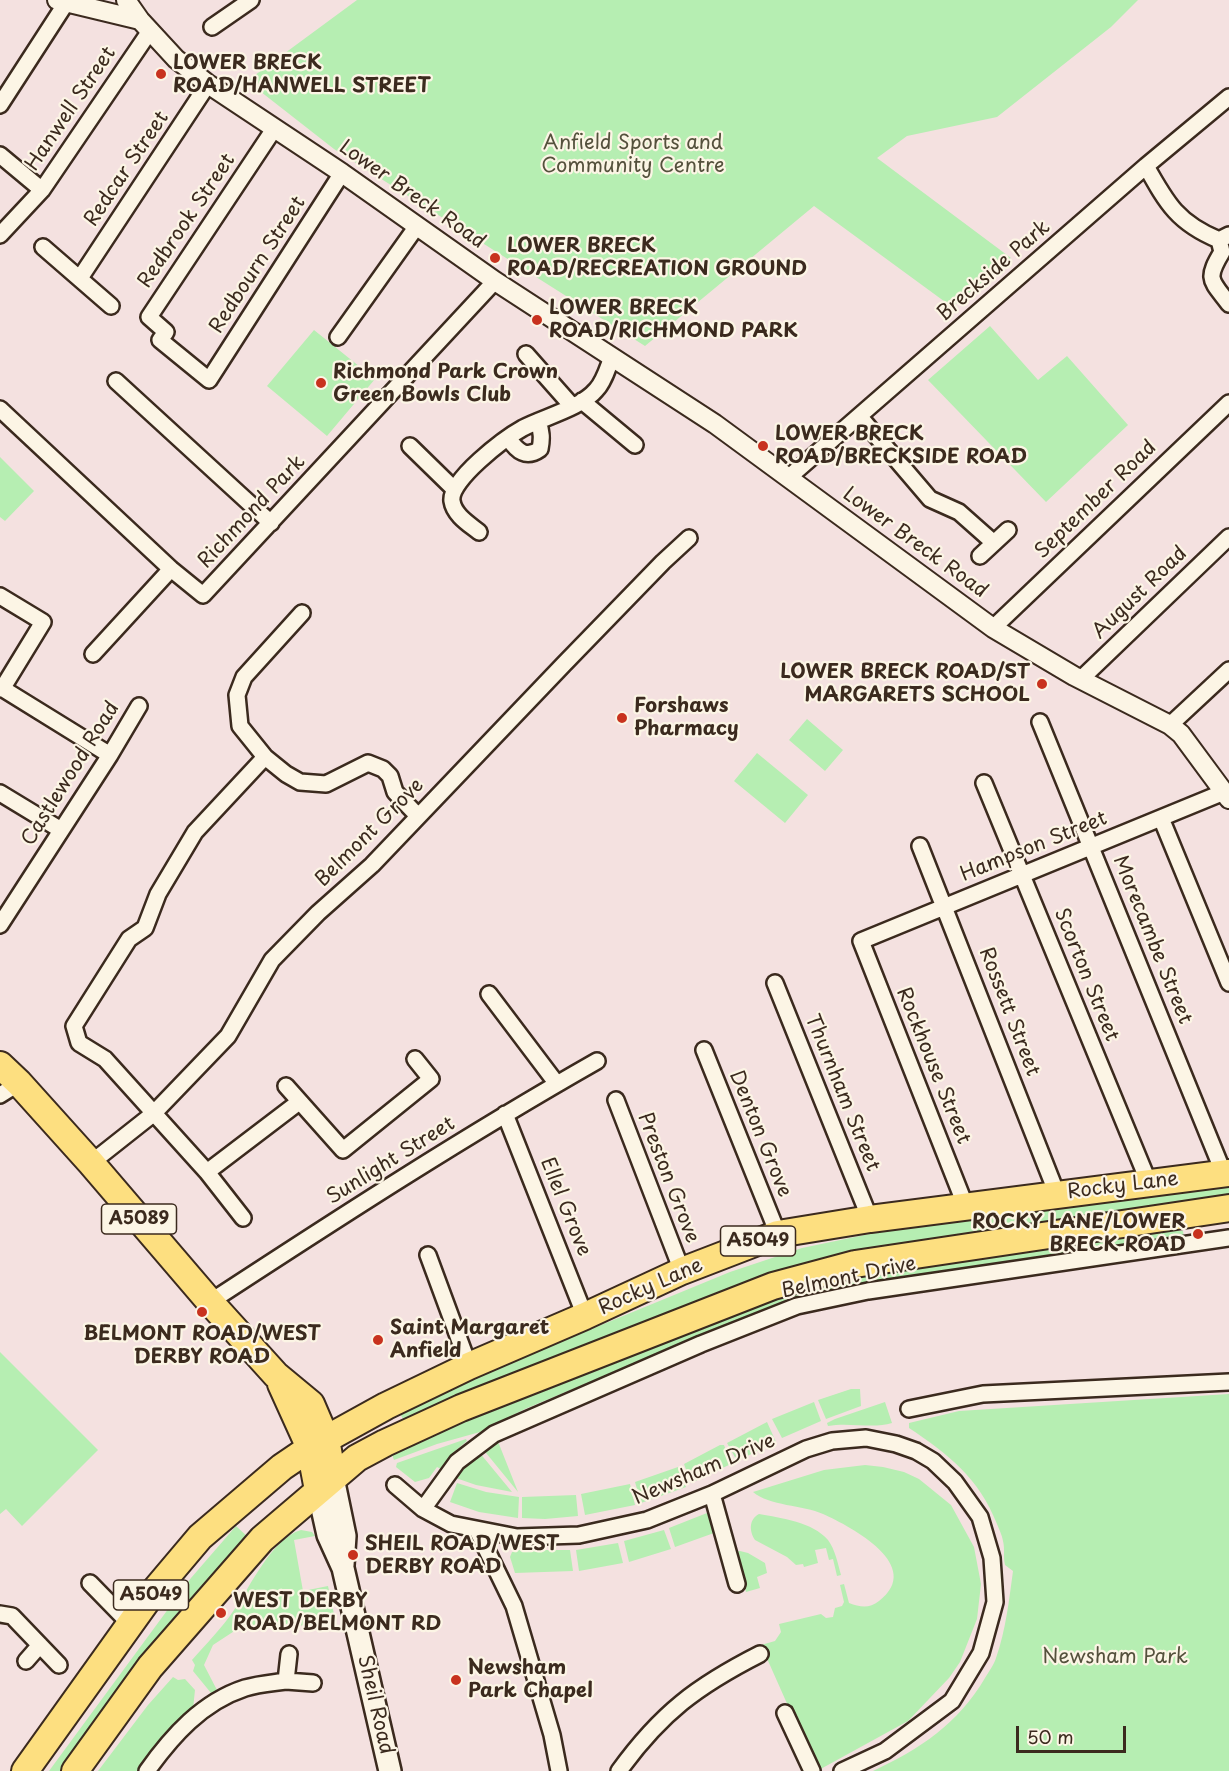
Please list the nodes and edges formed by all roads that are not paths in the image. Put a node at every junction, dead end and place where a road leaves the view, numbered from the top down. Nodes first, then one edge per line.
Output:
1 (126, 0) edge
2 (251, 0) edge
3 (62, 1) edge
4 (145, 26) junction
5 (213, 27) dead end
6 (208, 84) junction
7 (1229, 97) edge
8 (0, 105) edge
9 (274, 129) junction
10 (0, 155) edge
11 (1146, 166) junction
12 (342, 173) junction
13 (42, 190) junction
14 (417, 226) junction
15 (0, 235) edge
16 (1224, 238) edge
17 (44, 247) dead end
18 (80, 278) junction
19 (495, 281) junction
20 (1229, 304) edge
21 (111, 306) dead end
22 (338, 337) dead end
23 (526, 354) dead end
24 (612, 357) junction
25 (209, 380) joint
26 (116, 381) dead end
27 (1229, 403) edge
28 (577, 404) junction
29 (0, 409) edge
30 (860, 417) junction
31 (538, 422) junction
32 (509, 439) junction
33 (636, 445) dead end
34 (410, 446) dead end
35 (788, 478) junction
36 (454, 489) junction
37 (271, 523) junction
38 (1008, 530) dead end
39 (479, 531) dead end
40 (1229, 537) edge
41 (689, 538) dead end
42 (994, 543) junction
43 (980, 556) dead end
44 (171, 569) junction
45 (0, 596) edge
46 (302, 613) dead end
47 (993, 628) junction
48 (93, 654) dead end
49 (1229, 669) edge
50 (1081, 679) junction
51 (1, 688) edge
52 (140, 706) dead end
53 (1040, 722) dead end
54 (1170, 725) junction
55 (110, 755) junction
56 (265, 757) junction
57 (984, 783) dead end
58 (0, 793) edge
59 (1226, 796) edge
60 (418, 816) junction
61 (1161, 818) junction
62 (61, 830) junction
63 (920, 846) dead end
64 (1091, 846) junction
65 (1022, 874) junction
66 (945, 906) junction
67 (5, 908) edge
68 (0, 925) edge
69 (861, 941) joint
70 (776, 982) dead end
71 (1229, 983) edge
72 (489, 994) dead end
73 (704, 1050) dead end
74 (415, 1059) dead end
75 (597, 1061) dead end
76 (0, 1065) edge
77 (557, 1083) junction
78 (286, 1086) dead end
79 (9, 1089) edge
80 (616, 1100) dead end
81 (299, 1102) junction
82 (153, 1114) junction
83 (505, 1114) junction
84 (91, 1163) junction
85 (207, 1172) junction
86 (1227, 1174) edge
87 (1149, 1183) junction
88 (1057, 1194) junction
89 (966, 1207) junction
90 (1229, 1208) edge
91 (243, 1218) dead end
92 (870, 1219) junction
93 (778, 1234) junction
94 (1229, 1238) edge
95 (428, 1255) dead end
96 (682, 1271) junction
97 (210, 1302) junction
98 (585, 1316) junction
99 (469, 1366) junction
100 (1229, 1382) edge
101 (909, 1409) dead end
102 (318, 1443) junction
103 (325, 1484) junction
104 (395, 1485) dead end
105 (712, 1494) junction
106 (423, 1509) junction
107 (477, 1530) junction
108 (90, 1583) dead end
109 (737, 1584) dead end
110 (0, 1614) edge
111 (130, 1624) junction
112 (40, 1645) junction
113 (289, 1654) dead end
114 (760, 1654) dead end
115 (26, 1661) dead end
116 (59, 1665) dead end
117 (286, 1681) junction
118 (313, 1683) dead end
119 (785, 1713) dead end
120 (25, 1771) edge
121 (75, 1771) edge
122 (147, 1771) edge
123 (390, 1771) edge
124 (559, 1771) edge
125 (619, 1771) edge
126 (812, 1771) edge
127 (842, 1771) edge

1 - 4 street, Lower Breck Road
2 - 5 street
3 - 4 street
3 - 8 street
4 - 6 street, Lower Breck Road
4 - 13 street, Hanwell Street
6 - 9 street, Lower Breck Road
6 - 18 street, Redcar Street
7 - 11 street, Breckside Park
9 - 12 street, Lower Breck Road
9 - 25 street, Redbrook Street
10 - 13 street
11 - 16 street
11 - 30 street, Breckside Park
12 - 14 street, Lower Breck Road
12 - 25 street, Redbourn Street
13 - 15 street, Hanwell Street
14 - 19 street, Lower Breck Road
14 - 22 street
16 - 20 street
17 - 18 street
18 - 21 street
19 - 24 street, Lower Breck Road
19 - 37 street, Richmond Park
23 - 28 street
24 - 28 street
24 - 35 street, Lower Breck Road
26 - 37 street
27 - 47 street, September Road
28 - 31 street
28 - 33 street
29 - 44 street, Richmond Park
30 - 35 street, Breckside Park
30 - 42 street
31 - 32 street
31 - 32 street
32 - 36 street
34 - 36 street
35 - 47 street, Lower Breck Road
36 - 39 street
37 - 44 street, Richmond Park
38 - 42 street
40 - 50 street, August Road
41 - 60 street, Belmont Grove
42 - 43 street
44 - 48 street
45 - 51 street
46 - 56 street
47 - 50 street, Lower Breck Road
49 - 54 street
50 - 54 street, Lower Breck Road
51 - 55 street
52 - 55 street, Castlewood Road
53 - 64 street, Morecambe Street
54 - 59 street, Lower Breck Road
55 - 62 street, Castlewood Road
56 - 60 street
56 - 82 street
57 - 65 street, Scorton Street
58 - 62 street
59 - 61 street, Hampson Street
60 - 82 street, Belmont Grove
61 - 64 street, Hampson Street
61 - 71 street
62 - 67 street, Castlewood Road
63 - 66 street, Rossett Street
64 - 65 street, Hampson Street
64 - 86 street, Morecambe Street
65 - 66 street, Hampson Street
65 - 87 street, Scorton Street
66 - 69 street, Hampson Street
66 - 88 street, Rossett Street
67 - 68 street, Castlewood Road
69 - 89 street, Rockhouse Street
70 - 92 street, Thurnham Street
72 - 77 street
73 - 93 street, Denton Grove
74 - 81 street
75 - 77 street, Sunlight Street
76 - 79 highway, A5089
77 - 83 street, Sunlight Street
78 - 81 street
79 - 84 highway, A5089
80 - 96 street, Preston Grove
81 - 85 street
82 - 84 street, Belmont Grove
82 - 85 street
83 - 97 street, Sunlight Street
83 - 98 street, Ellel Grove
84 - 97 highway, A5089
85 - 91 street
86 - 87 highway, Rocky Lane / A5049
87 - 88 highway, Rocky Lane / A5049
88 - 89 highway, Rocky Lane / A5049
89 - 92 highway, Rocky Lane / A5049
90 - 103 highway, Rocky Lane / A5049
92 - 93 highway, Rocky Lane / A5049
93 - 96 highway, Rocky Lane / A5049
94 - 106 street, Belmont Drive
95 - 99 street
96 - 98 highway, Rocky Lane / A5049
97 - 102 highway, A5089
98 - 99 highway, Rocky Lane / A5049
99 - 102 highway, Rocky Lane / A5049
100 - 101 street
102 - 103 highway
102 - 111 highway, A5049
103 - 121 highway, A5049
103 - 123 main road, Sheil Road
104 - 106 street, Newsham Drive
105 - 107 street, Newsham Drive
105 - 109 street
105 - 127 street, Newsham Drive
106 - 107 street, Newsham Drive
107 - 124 street
108 - 111 street
110 - 112 street
111 - 120 highway, A5049
112 - 115 street
112 - 116 street
113 - 117 street
114 - 125 street
117 - 118 street
117 - 122 street
119 - 126 street

